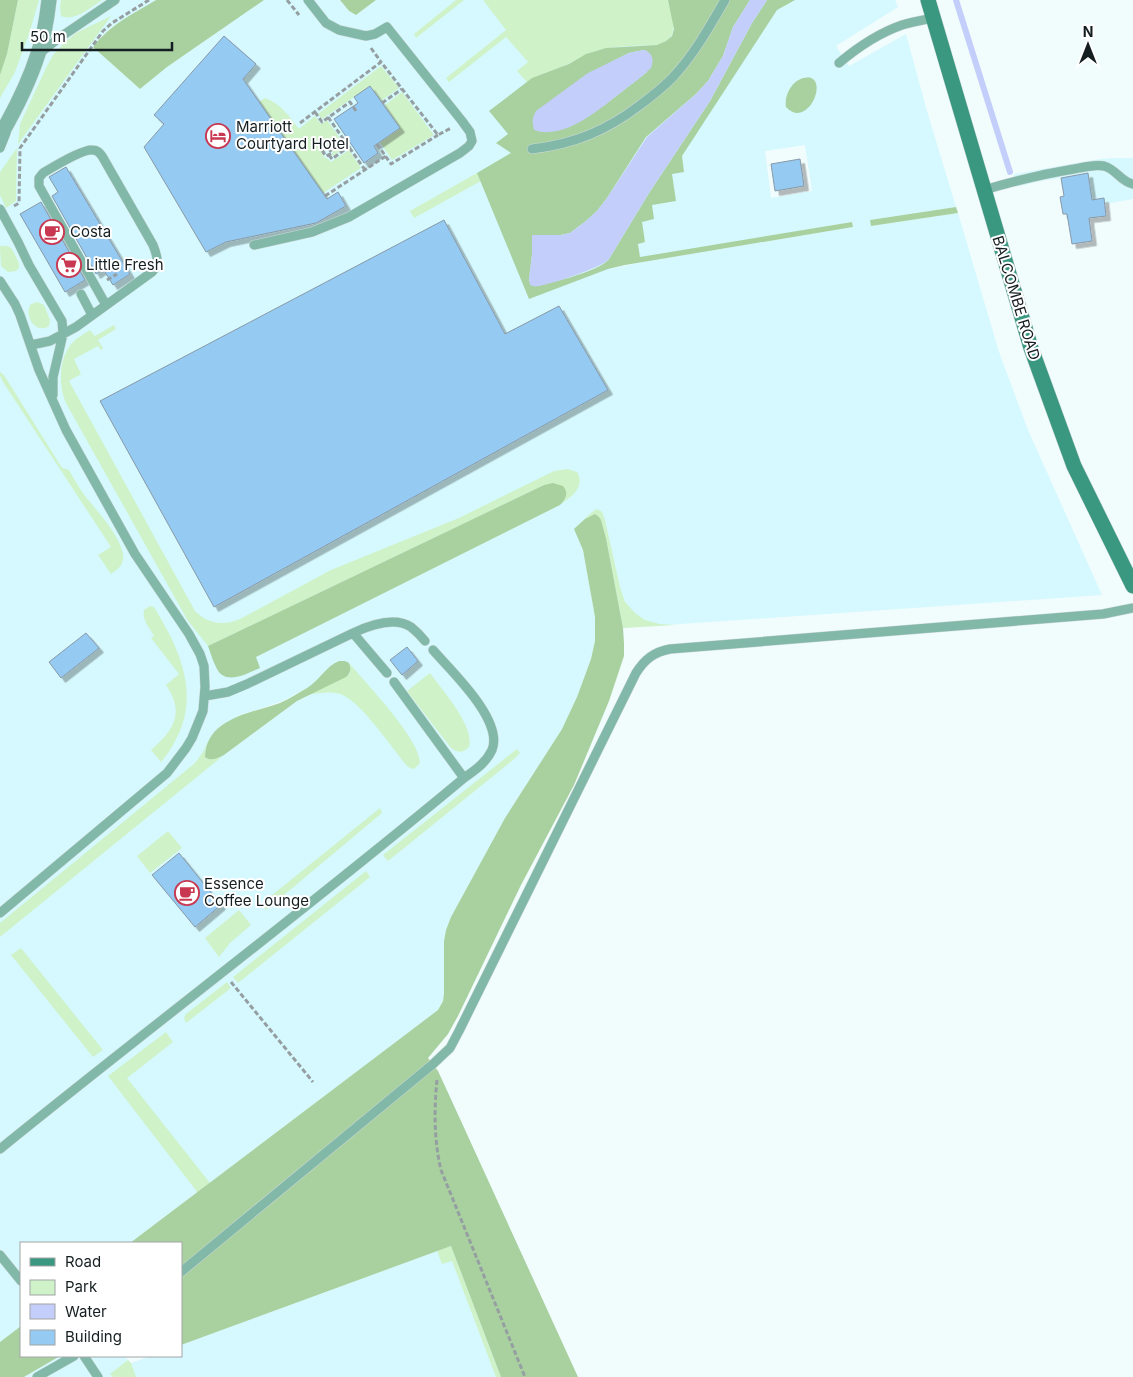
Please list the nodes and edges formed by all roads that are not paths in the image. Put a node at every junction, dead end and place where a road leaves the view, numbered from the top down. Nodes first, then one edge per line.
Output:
1 (49, 0) edge
2 (115, 0) edge
3 (308, 0) edge
4 (726, 0) edge
5 (928, 0) edge
6 (933, 18) junction
7 (38, 54) junction
8 (839, 63) dead end
9 (19, 100) junction
10 (0, 136) edge
11 (0, 148) edge
12 (532, 149) dead end
13 (1133, 184) edge
14 (984, 190) junction
15 (1, 211) edge
16 (254, 245) dead end
17 (0, 281) edge
18 (81, 294) dead end
19 (106, 305) junction
20 (92, 315) junction
21 (63, 334) junction
22 (30, 345) junction
23 (53, 401) junction
24 (1133, 586) edge
25 (1133, 608) edge
26 (353, 633) junction
27 (425, 641) dead end
28 (433, 650) dead end
29 (387, 673) dead end
30 (394, 682) dead end
31 (205, 696) junction
32 (464, 778) junction
33 (0, 913) edge
34 (0, 1149) edge
35 (0, 1255) edge
36 (182, 1271) edge
37 (20, 1280) edge
38 (72, 1357) edge
39 (85, 1357) edge
40 (37, 1377) edge
41 (98, 1377) edge

1 - 7 street
2 - 7 lane
3 - 16 lane
4 - 12 lane
5 - 6 main road, BALCOMBE ROAD
6 - 8 lane
6 - 14 main road, BALCOMBE ROAD
7 - 9 street
9 - 10 street
9 - 11 lane
13 - 14 lane
14 - 24 main road, BALCOMBE ROAD
15 - 21 lane
17 - 22 lane
18 - 20 lane
19 - 19 lane
19 - 20 lane
20 - 21 lane
21 - 22 lane
21 - 23 lane
22 - 23 lane
23 - 31 lane
25 - 36 lane
26 - 27 lane
26 - 29 lane
26 - 31 lane
28 - 32 lane
30 - 32 lane
31 - 33 lane
32 - 34 lane
35 - 37 lane
38 - 40 lane
39 - 41 lane

